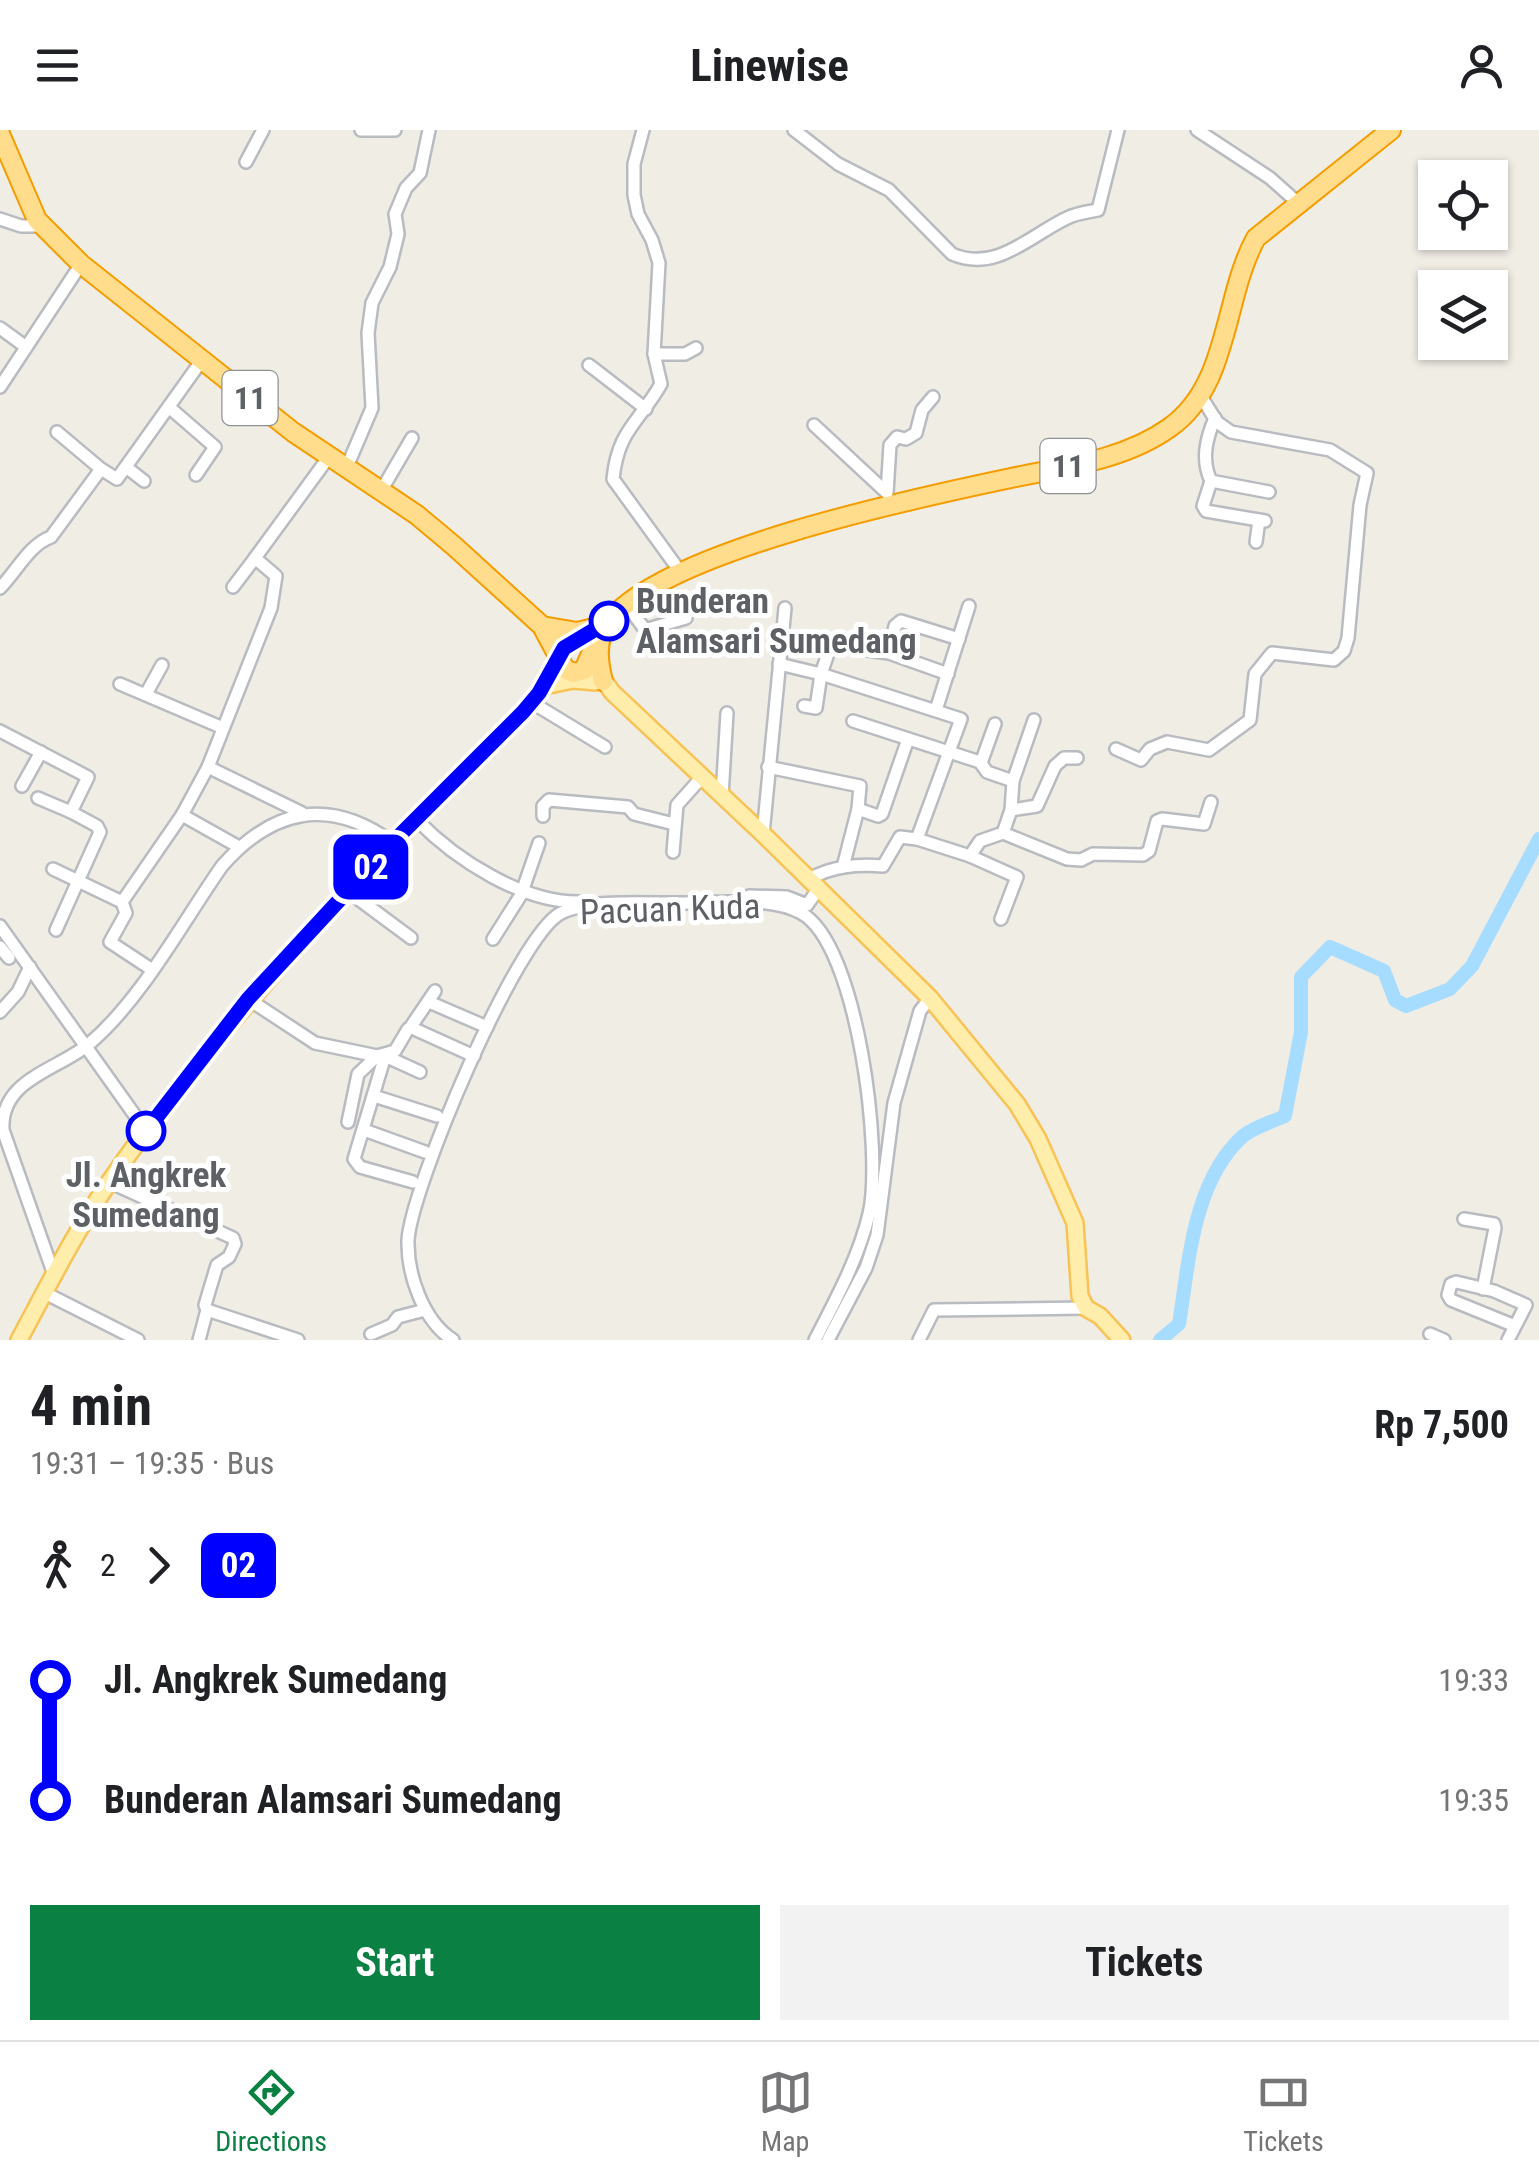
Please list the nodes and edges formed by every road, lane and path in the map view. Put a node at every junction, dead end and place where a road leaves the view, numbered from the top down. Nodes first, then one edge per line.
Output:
1 (263, 130) edge
2 (361, 130) edge
3 (395, 130) edge
4 (429, 130) edge
5 (643, 130) edge
6 (794, 130) edge
7 (1118, 130) edge
8 (1197, 130) edge
9 (1390, 130) edge
10 (0, 134) edge
11 (246, 162) dead end
12 (1298, 203) junction
13 (0, 219) edge
14 (43, 226) junction
15 (81, 264) junction
16 (0, 328) edge
17 (26, 347) junction
18 (696, 348) dead end
19 (654, 354) junction
20 (202, 360) junction
21 (589, 366) dead end
22 (0, 387) edge
23 (1200, 395) junction
24 (933, 398) dead end
25 (170, 408) junction
26 (646, 410) junction
27 (1215, 418) junction
28 (814, 425) dead end
29 (58, 432) dead end
30 (412, 438) dead end
31 (328, 458) junction
32 (126, 467) junction
33 (101, 469) junction
34 (346, 469) junction
35 (196, 475) dead end
36 (144, 481) dead end
37 (1211, 481) junction
38 (382, 491) junction
39 (1270, 492) dead end
40 (887, 500) junction
41 (1256, 542) dead end
42 (255, 558) junction
43 (679, 570) junction
44 (233, 587) dead end
45 (0, 588) edge
46 (627, 605) junction
47 (969, 606) dead end
48 (785, 608) dead end
49 (686, 618) dead end
50 (548, 630) junction
51 (601, 630) junction
52 (958, 638) junction
53 (576, 643) junction
54 (890, 653) junction
55 (560, 656) junction
56 (590, 657) junction
57 (162, 664) dead end
58 (779, 664) junction
59 (574, 673) junction
60 (821, 674) junction
61 (948, 674) junction
62 (120, 684) dead end
63 (604, 685) junction
64 (542, 689) junction
65 (146, 694) junction
66 (804, 706) dead end
67 (936, 710) junction
68 (727, 712) dead end
69 (1034, 720) dead end
70 (853, 721) dead end
71 (995, 724) dead end
72 (223, 728) junction
73 (0, 732) edge
74 (908, 739) junction
75 (605, 747) dead end
76 (1116, 749) dead end
77 (948, 751) junction
78 (42, 752) junction
79 (1077, 758) dead end
80 (982, 763) junction
81 (768, 766) junction
82 (208, 767) junction
83 (702, 777) junction
84 (1013, 781) junction
85 (22, 786) dead end
86 (722, 796) junction
87 (38, 798) dead end
88 (1211, 802) dead end
89 (858, 809) junction
90 (1011, 810) junction
91 (71, 812) junction
92 (302, 813) junction
93 (182, 816) junction
94 (543, 816) dead end
95 (418, 820) junction
96 (674, 824) junction
97 (1002, 833) junction
98 (763, 834) junction
99 (916, 838) junction
100 (393, 842) junction
101 (538, 843) dead end
102 (239, 847) junction
103 (673, 852) dead end
104 (970, 856) junction
105 (843, 866) junction
106 (53, 869) dead end
107 (79, 881) junction
108 (814, 884) junction
109 (523, 890) junction
110 (349, 892) junction
111 (122, 902) junction
112 (1001, 919) dead end
113 (0, 926) edge
114 (56, 930) dead end
115 (411, 938) dead end
116 (493, 940) dead end
117 (0, 947) edge
118 (8, 958) dead end
119 (30, 968) junction
120 (151, 970) junction
121 (930, 998) junction
122 (248, 999) junction
123 (0, 1012) edge
124 (487, 1027) junction
125 (410, 1028) junction
126 (88, 1045) junction
127 (381, 1056) junction
128 (474, 1056) junction
129 (420, 1072) dead end
130 (374, 1096) junction
131 (436, 1116) dead end
132 (348, 1122) dead end
133 (364, 1130) junction
134 (146, 1131) junction
135 (426, 1152) dead end
136 (355, 1164) junction
137 (350, 1176) dead end
138 (109, 1182) junction
139 (413, 1182) dead end
140 (1464, 1219) dead end
141 (53, 1272) junction
142 (1483, 1288) junction
143 (44, 1292) junction
144 (1526, 1305) junction
145 (207, 1310) junction
146 (425, 1310) junction
147 (1539, 1311) edge
148 (1093, 1312) junction
149 (1515, 1326) junction
150 (371, 1334) dead end
151 (1430, 1334) dead end
152 (20, 1340) edge
153 (138, 1340) edge
154 (198, 1340) edge
155 (298, 1340) edge
156 (452, 1340) edge
157 (815, 1340) edge
158 (828, 1340) edge
159 (919, 1340) edge
160 (1122, 1340) edge
161 (1444, 1340) edge
162 (1508, 1340) edge

1 - 11 street
2 - 3 street
4 - 34 street
5 - 19 street
6 - 7 street
8 - 12 street
9 - 12 highway, 11
10 - 14 highway, 11
12 - 23 highway, 11
13 - 14 street
14 - 15 highway, 11
15 - 17 street
15 - 20 highway, 11
16 - 17 street
17 - 22 street
18 - 19 street
19 - 26 street
20 - 25 street
20 - 31 highway, 11
21 - 26 street
23 - 27 street
23 - 40 highway, 11
24 - 40 street
25 - 32 street
25 - 35 street
26 - 43 street
27 - 37 street
27 - 76 street
28 - 40 street
29 - 33 street
30 - 38 street
31 - 34 highway, 11
31 - 42 street
32 - 33 street
32 - 36 street
33 - 45 street
34 - 38 highway, 11
37 - 39 street
37 - 41 street
38 - 50 highway, 11
40 - 43 highway, 11
42 - 44 street
42 - 72 street
43 - 46 highway, 11
46 - 49 street
46 - 51 highway, 11
47 - 52 street
48 - 58 street
50 - 51 highway
50 - 53 highway, 11
50 - 55 highway, 11
50 - 64 highway
51 - 53 highway, 11
51 - 56 highway, 11
51 - 63 highway
52 - 54 street
52 - 61 street
53 - 55 highway, 11
53 - 56 highway, 11
54 - 60 street
54 - 61 street
55 - 59 highway, 11
55 - 64 main road
56 - 59 highway, 11
56 - 63 main road
57 - 65 street
58 - 60 street
58 - 81 street
59 - 63 main road
59 - 64 main road
60 - 66 street
60 - 67 street
61 - 67 street
62 - 65 street
63 - 64 main road
63 - 83 main road
64 - 75 street
64 - 95 main road
65 - 72 street
67 - 77 street
68 - 86 street
69 - 84 street
70 - 74 street
71 - 80 street
72 - 82 street
73 - 78 street
74 - 77 street
74 - 89 street
77 - 80 street
77 - 99 street
78 - 85 street
78 - 91 street
79 - 90 street
80 - 84 street
81 - 89 street
81 - 98 street
82 - 92 street
82 - 93 street
83 - 86 main road
83 - 96 street
84 - 90 street
86 - 98 main road
87 - 91 street
88 - 97 street
89 - 105 street
90 - 97 street
91 - 107 street
92 - 100 street
92 - 102 street
93 - 102 street
93 - 111 street
94 - 96 street
95 - 100 main road
95 - 109 street
96 - 103 street
97 - 104 street
98 - 108 main road
99 - 104 street
99 - 105 street
100 - 110 main road
101 - 109 street
102 - 120 street
104 - 112 street
105 - 108 street
106 - 107 street
107 - 111 street
107 - 114 street
108 - 109 street
108 - 121 main road
109 - 116 street
110 - 115 street
110 - 122 main road
111 - 120 street
113 - 119 street
117 - 118 street
119 - 123 street
119 - 126 street
120 - 126 street
121 - 148 main road
121 - 158 street
122 - 127 street
122 - 134 main road
124 - 125 street
124 - 128 street, Pacuan Kuda
124 - 157 street, Pacuan Kuda
125 - 127 street
125 - 128 street
126 - 134 street
126 - 141 street
127 - 129 street
127 - 130 street
127 - 132 street
128 - 146 street, Pacuan Kuda
130 - 131 street
130 - 133 street
133 - 135 street
133 - 136 street
134 - 138 main road
136 - 137 street
136 - 139 street
138 - 141 main road
138 - 145 street
140 - 142 street
141 - 143 main road
142 - 144 street
142 - 149 street
143 - 152 main road
143 - 153 street
144 - 147 street
144 - 149 street
145 - 154 street
145 - 155 street
146 - 150 street
146 - 156 street, Pacuan Kuda
148 - 159 street
148 - 160 main road
149 - 162 street
151 - 161 street

